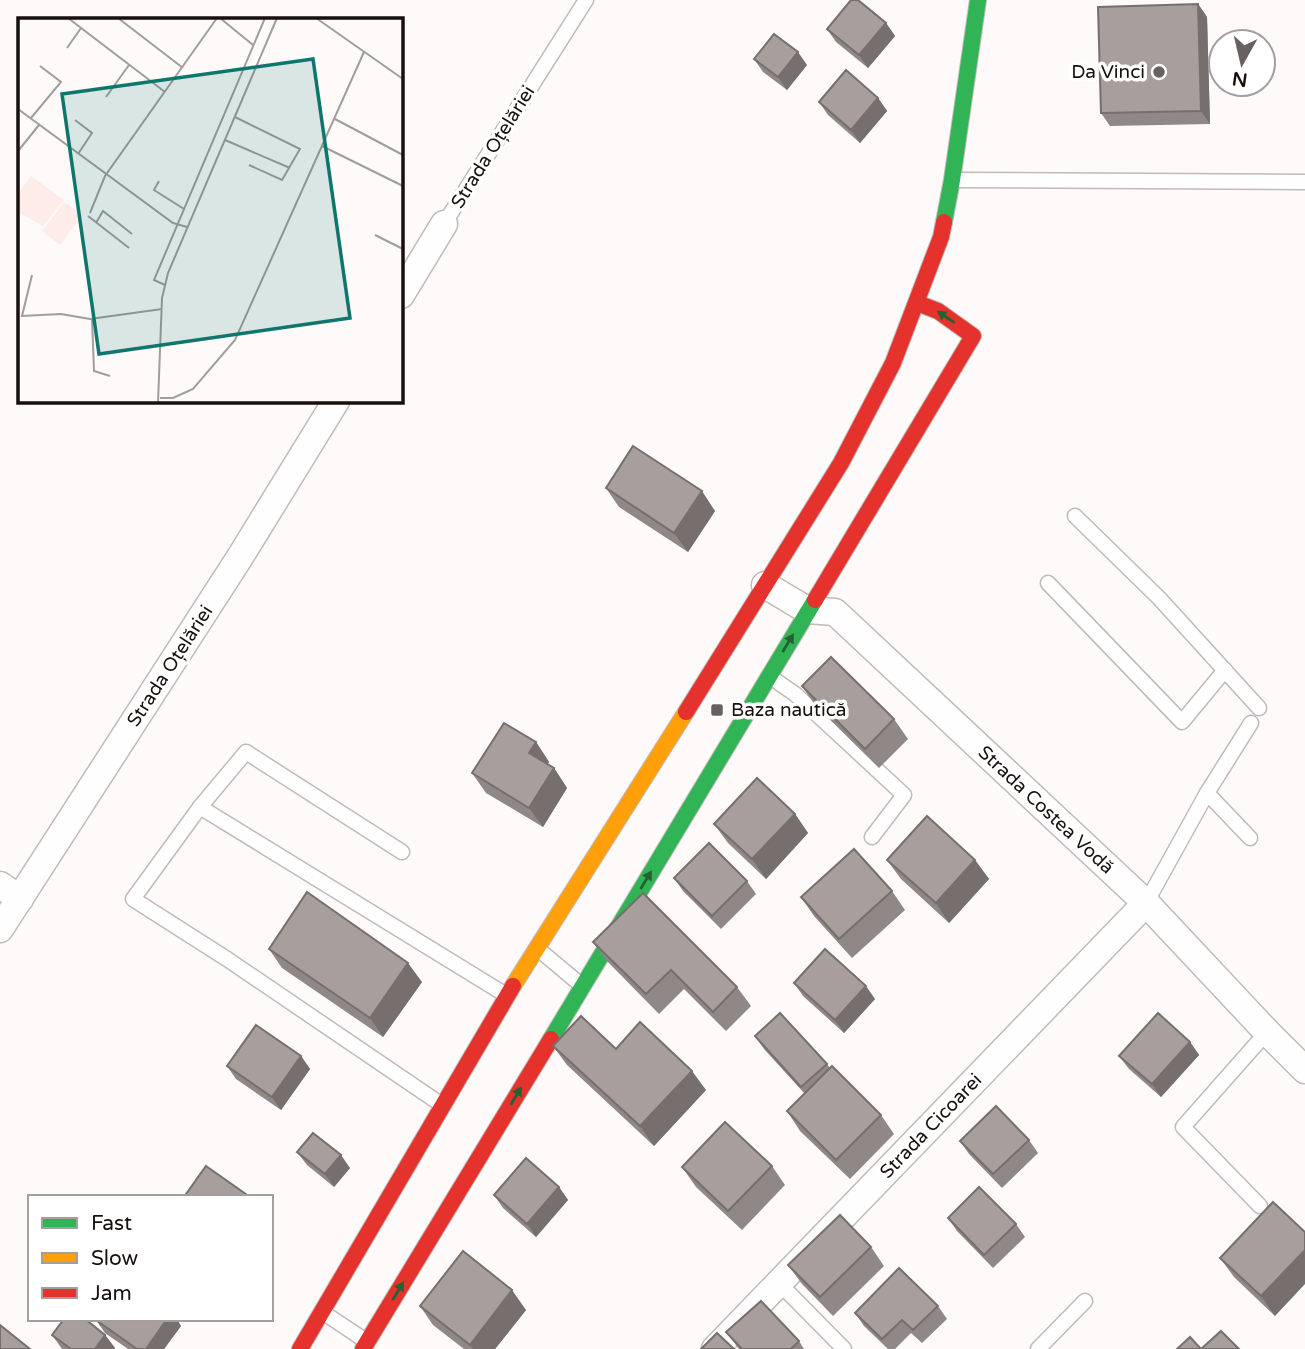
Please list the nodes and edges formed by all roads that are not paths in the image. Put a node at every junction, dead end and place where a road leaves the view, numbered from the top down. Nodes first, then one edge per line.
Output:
1 (586, 0) edge
2 (978, 0) edge
3 (952, 180) junction
4 (1305, 182) edge
5 (444, 224) joint
6 (402, 293) edge
7 (917, 303) junction
8 (335, 402) edge
9 (1074, 516) dead end
10 (1048, 583) dead end
11 (765, 585) junction
12 (807, 610) junction
13 (1225, 670) junction
14 (768, 676) junction
15 (1259, 708) dead end
16 (1251, 723) dead end
17 (1207, 793) junction
18 (200, 807) junction
19 (872, 837) dead end
20 (1250, 838) dead end
21 (402, 852) dead end
22 (10, 892) edge
23 (1146, 903) junction
24 (0, 929) edge
25 (536, 948) junction
26 (583, 987) junction
27 (507, 996) junction
28 (1267, 1032) junction
29 (1305, 1070) edge
30 (443, 1106) junction
31 (1260, 1206) dead end
32 (780, 1284) junction
33 (1085, 1301) dead end
34 (323, 1312) junction
35 (365, 1345) edge
36 (300, 1349) edge
37 (715, 1349) edge
38 (845, 1349) edge
39 (1038, 1349) edge

1 - 5 lane, Strada Oțelăriei
2 - 3 main road
3 - 4 lane
3 - 7 main road
5 - 6 street, Strada Oțelăriei
7 - 11 main road
12 -> 7 main road
8 - 22 street, Strada Oțelăriei
9 - 13 lane
10 - 13 lane
11 - 12 street, Strada Costea Vodă
11 - 25 main road
14 -> 12 main road
12 - 23 street, Strada Costea Vodă
13 - 15 lane
14 - 19 lane
26 -> 14 main road
16 - 17 lane
17 - 20 lane
17 - 23 lane
18 - 21 lane
18 - 27 lane
18 - 30 lane
22 - 24 street, Strada Oțelăriei
23 - 28 street, Strada Costea Vodă
23 - 32 street, Strada Cicoarei
25 - 26 lane
25 - 27 main road
35 -> 26 main road
27 - 30 main road
28 - 29 street, Strada Costea Vodă
28 - 31 lane
30 - 34 main road
32 - 37 street, Strada Cicoarei
32 - 38 lane
33 - 39 lane
34 - 35 lane
34 - 36 main road

